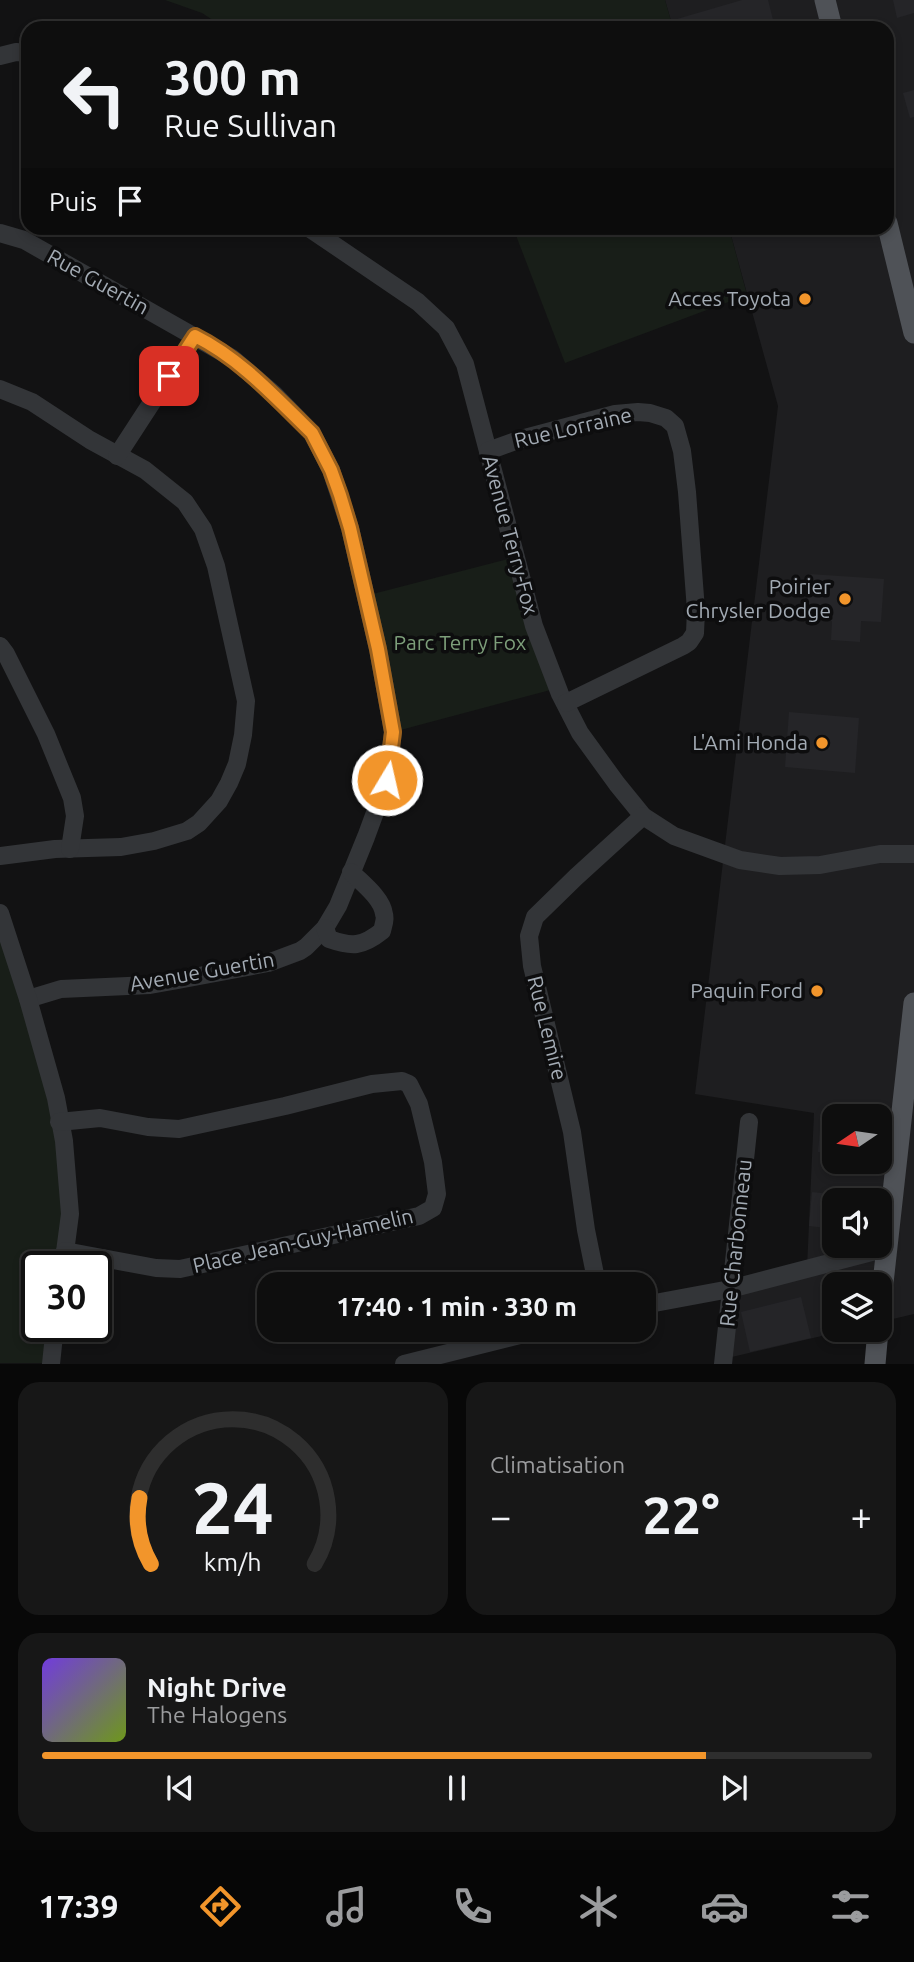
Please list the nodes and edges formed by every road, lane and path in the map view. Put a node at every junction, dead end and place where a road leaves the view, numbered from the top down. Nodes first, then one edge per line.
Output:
1 (825, 0) edge
2 (830, 21) edge
3 (21, 52) edge
4 (0, 56) edge
5 (0, 233) edge
6 (319, 235) edge
7 (890, 235) edge
8 (914, 333) edge
9 (195, 336) junction
10 (0, 390) edge
11 (488, 451) junction
12 (117, 456) junction
13 (0, 646) edge
14 (566, 703) junction
15 (643, 816) junction
16 (70, 849) junction
17 (914, 854) edge
18 (0, 856) edge
19 (351, 872) junction
20 (0, 913) edge
21 (325, 928) junction
22 (28, 999) junction
23 (914, 1003) edge
24 (59, 1122) junction
25 (749, 1122) dead end
26 (892, 1203) edge
27 (65, 1251) edge
28 (849, 1258) edge
29 (112, 1264) edge
30 (595, 1272) edge
31 (730, 1289) junction
32 (656, 1304) edge
33 (53, 1342) edge
34 (491, 1342) edge
35 (877, 1342) edge
36 (51, 1363) edge
37 (404, 1363) edge
38 (723, 1363) edge
39 (875, 1363) edge

1 - 2 main road
3 - 4 street
5 - 9 street, Rue Guertin
6 - 11 street, Avenue Terry-Fox
7 - 8 main road
9 - 12 street
9 - 19 street, Avenue Guertin
10 - 12 street
11 - 14 street, Avenue Terry-Fox
11 - 14 street, Rue Lorraine
12 - 16 street
13 - 16 street
14 - 15 street, Avenue Terry-Fox
15 - 17 street, Avenue Terry-Fox
15 - 30 street, Rue Lemire
16 - 18 street
19 - 21 street, Avenue Guertin
19 - 21 street
20 - 22 street
21 - 22 street, Avenue Guertin
22 - 24 street
23 - 26 main road
24 - 27 street
24 - 29 street, Place Jean-Guy-Hamelin
25 - 31 street, Rue Charbonneau
28 - 31 street
31 - 32 street
31 - 38 street, Rue Charbonneau
33 - 36 street
34 - 37 street
35 - 39 main road

